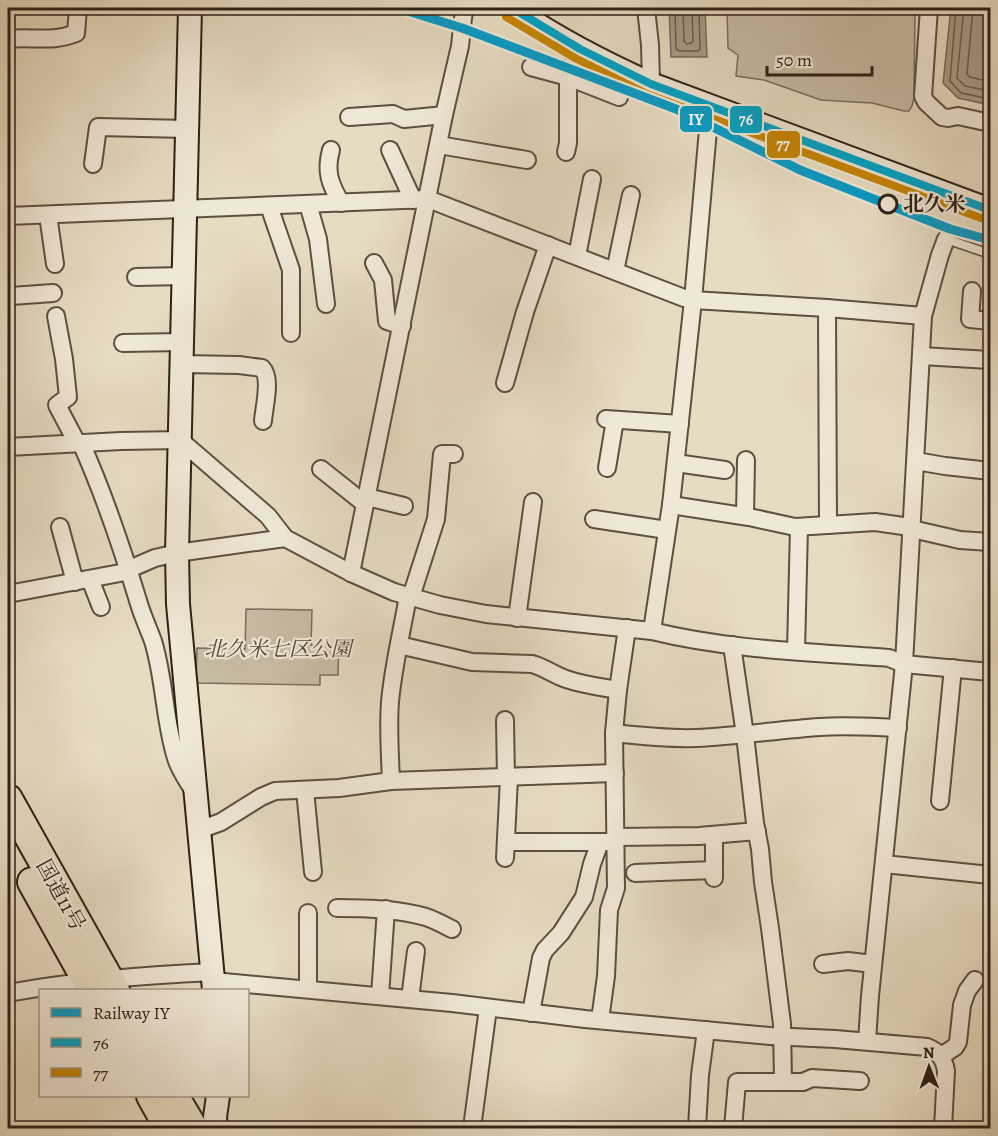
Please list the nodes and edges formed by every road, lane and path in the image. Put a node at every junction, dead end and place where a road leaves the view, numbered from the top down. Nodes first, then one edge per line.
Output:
1 (78, 8) edge
2 (190, 8) edge
3 (465, 8) edge
4 (512, 8) edge
5 (646, 8) edge
6 (929, 8) edge
7 (8, 39) edge
8 (578, 49) junction
9 (531, 67) dead end
10 (568, 77) junction
11 (651, 84) junction
12 (619, 97) dead end
13 (710, 107) junction
14 (444, 115) junction
15 (349, 117) dead end
16 (990, 123) edge
17 (188, 129) junction
18 (439, 145) junction
19 (331, 150) dead end
20 (390, 150) dead end
21 (566, 152) dead end
22 (527, 160) dead end
23 (93, 164) dead end
24 (592, 179) dead end
25 (631, 195) dead end
26 (420, 199) junction
27 (341, 203) junction
28 (308, 204) junction
29 (269, 206) junction
30 (186, 209) junction
31 (990, 210) edge
32 (48, 214) junction
33 (8, 216) edge
34 (946, 239) joint
35 (548, 245) junction
36 (990, 255) edge
37 (577, 256) junction
38 (374, 262) dead end
39 (55, 264) dead end
40 (615, 271) junction
41 (184, 276) junction
42 (136, 277) dead end
43 (972, 291) dead end
44 (53, 293) dead end
45 (8, 294) edge
46 (693, 300) junction
47 (326, 304) dead end
48 (827, 308) junction
49 (56, 316) dead end
50 (923, 316) junction
51 (990, 321) edge
52 (402, 326) junction
53 (291, 333) dead end
54 (123, 343) dead end
55 (182, 353) junction
56 (921, 356) junction
57 (990, 360) edge
58 (505, 383) dead end
59 (263, 421) dead end
60 (680, 424) junction
61 (180, 440) junction
62 (79, 443) junction
63 (8, 447) edge
64 (454, 454) dead end
65 (746, 460) dead end
66 (916, 461) junction
67 (676, 463) junction
68 (607, 468) dead end
69 (321, 469) dead end
70 (725, 470) dead end
71 (990, 471) edge
72 (366, 500) junction
73 (533, 502) dead end
74 (671, 505) junction
75 (404, 506) dead end
76 (745, 516) junction
77 (594, 519) dead end
78 (828, 525) junction
79 (60, 527) dead end
80 (799, 527) junction
81 (667, 530) junction
82 (912, 530) junction
83 (285, 538) junction
84 (990, 542) edge
85 (177, 553) junction
86 (129, 569) junction
87 (351, 573) junction
88 (82, 581) junction
89 (8, 594) edge
90 (410, 597) junction
91 (101, 607) dead end
92 (517, 618) junction
93 (627, 628) junction
94 (652, 631) junction
95 (399, 645) junction
96 (732, 645) junction
97 (796, 651) junction
98 (904, 664) junction
99 (953, 668) junction
100 (990, 672) edge
101 (618, 690) junction
102 (505, 720) dead end
103 (898, 728) junction
104 (614, 733) junction
105 (745, 735) junction
106 (615, 772) junction
107 (507, 778) junction
108 (392, 781) junction
109 (305, 790) junction
110 (196, 796) junction
111 (8, 799) edge
112 (940, 801) dead end
113 (199, 830) junction
114 (757, 831) junction
115 (714, 835) junction
116 (8, 839) edge
117 (610, 841) junction
118 (884, 864) junction
119 (313, 872) dead end
120 (635, 873) dead end
121 (990, 874) edge
122 (337, 908) dead end
123 (386, 909) junction
124 (308, 913) dead end
125 (452, 929) dead end
126 (416, 951) dead end
127 (873, 963) junction
128 (823, 964) dead end
129 (213, 981) edge
130 (975, 981) dead end
131 (101, 986) edge
132 (308, 989) junction
133 (8, 993) edge
134 (380, 996) junction
135 (410, 999) junction
136 (488, 1008) junction
137 (531, 1012) junction
138 (600, 1020) junction
139 (706, 1030) junction
140 (783, 1037) junction
141 (867, 1041) junction
142 (941, 1056) junction
143 (860, 1081) dead end
144 (783, 1082) junction
145 (151, 1097) edge
146 (175, 1097) edge
147 (218, 1097) edge
148 (169, 1128) edge
149 (193, 1128) edge
150 (216, 1128) edge
151 (472, 1128) edge
152 (697, 1128) edge
153 (734, 1128) edge
154 (944, 1128) edge

1 - 7 street
2 - 17 street
3 - 14 street
4 - 8 street
5 - 11 street
6 - 16 street
8 - 10 street
8 - 11 street
9 - 10 street
10 - 12 street
10 - 21 street
11 - 13 street
13 - 31 street
13 - 46 street
14 - 15 street
14 - 18 street
17 - 23 street
17 - 30 street
18 - 22 street
18 - 26 street
19 - 27 street
20 - 26 street
24 - 37 street
25 - 40 street
26 - 27 street
26 - 35 street
26 - 52 street
27 - 28 street
28 - 29 street
28 - 47 street
29 - 30 street
29 - 53 street
30 - 32 street
30 - 41 street
32 - 33 street
32 - 39 street
34 - 36 lane
34 - 50 street
35 - 37 street
35 - 58 street
37 - 40 street
38 - 52 street
40 - 46 street
41 - 42 street
41 - 55 street
43 - 51 street
44 - 45 street
46 - 48 street
46 - 60 street
48 - 50 street
48 - 78 street
49 - 62 street
50 - 56 street
52 - 72 street
54 - 55 street
55 - 59 street
55 - 61 street
56 - 57 street
56 - 66 street
60 - 67 street
60 - 68 street
61 - 62 street
61 - 83 street
61 - 85 street
62 - 63 street
62 - 86 street
64 - 90 street
65 - 76 street
66 - 71 street
66 - 82 street
67 - 70 street
67 - 74 street
69 - 72 street
72 - 75 street
72 - 87 street
73 - 92 street
74 - 76 street
74 - 81 street
76 - 80 street
77 - 81 street
78 - 80 street
78 - 82 street
79 - 88 street
80 - 97 street
81 - 94 street
82 - 84 street
82 - 98 street
83 - 85 street
83 - 87 street
85 - 86 street
85 - 110 street
86 - 88 street
86 - 110 street
87 - 90 street
88 - 89 street
88 - 91 street
90 - 92 street
90 - 95 street
92 - 93 street
93 - 94 street
93 - 101 street
94 - 96 street
95 - 101 street
95 - 108 street
96 - 97 street
96 - 105 street
97 - 98 street
98 - 99 street
98 - 103 street
99 - 100 street
99 - 112 street
101 - 104 street
102 - 107 street
103 - 105 street
103 - 118 street
104 - 105 street
104 - 106 street
105 - 114 street
106 - 107 street
106 - 117 street
107 - 108 street
107 - 117 street
108 - 109 street
109 - 113 street
109 - 119 street
110 - 113 street
111 - 131 highway, 国道11号
113 - 129 street
114 - 115 street
114 - 140 street
115 - 117 street
115 - 120 street
116 - 131 highway, 国道11号
117 - 137 street
117 - 138 street
118 - 121 street
118 - 127 street
122 - 123 street
123 - 125 street
123 - 134 street
124 - 132 street
126 - 135 street
127 - 128 street
127 - 141 street
129 - 131 street
129 - 132 street
130 - 142 street
131 - 133 street
132 - 134 street
134 - 135 street
135 - 136 street
136 - 137 street
136 - 151 street
137 - 138 street
138 - 139 street
139 - 140 street
139 - 152 street
140 - 141 street
140 - 144 street
141 - 142 street
142 - 154 street
143 - 144 street
144 - 153 street
145 - 148 highway
146 - 149 highway
147 - 150 street

